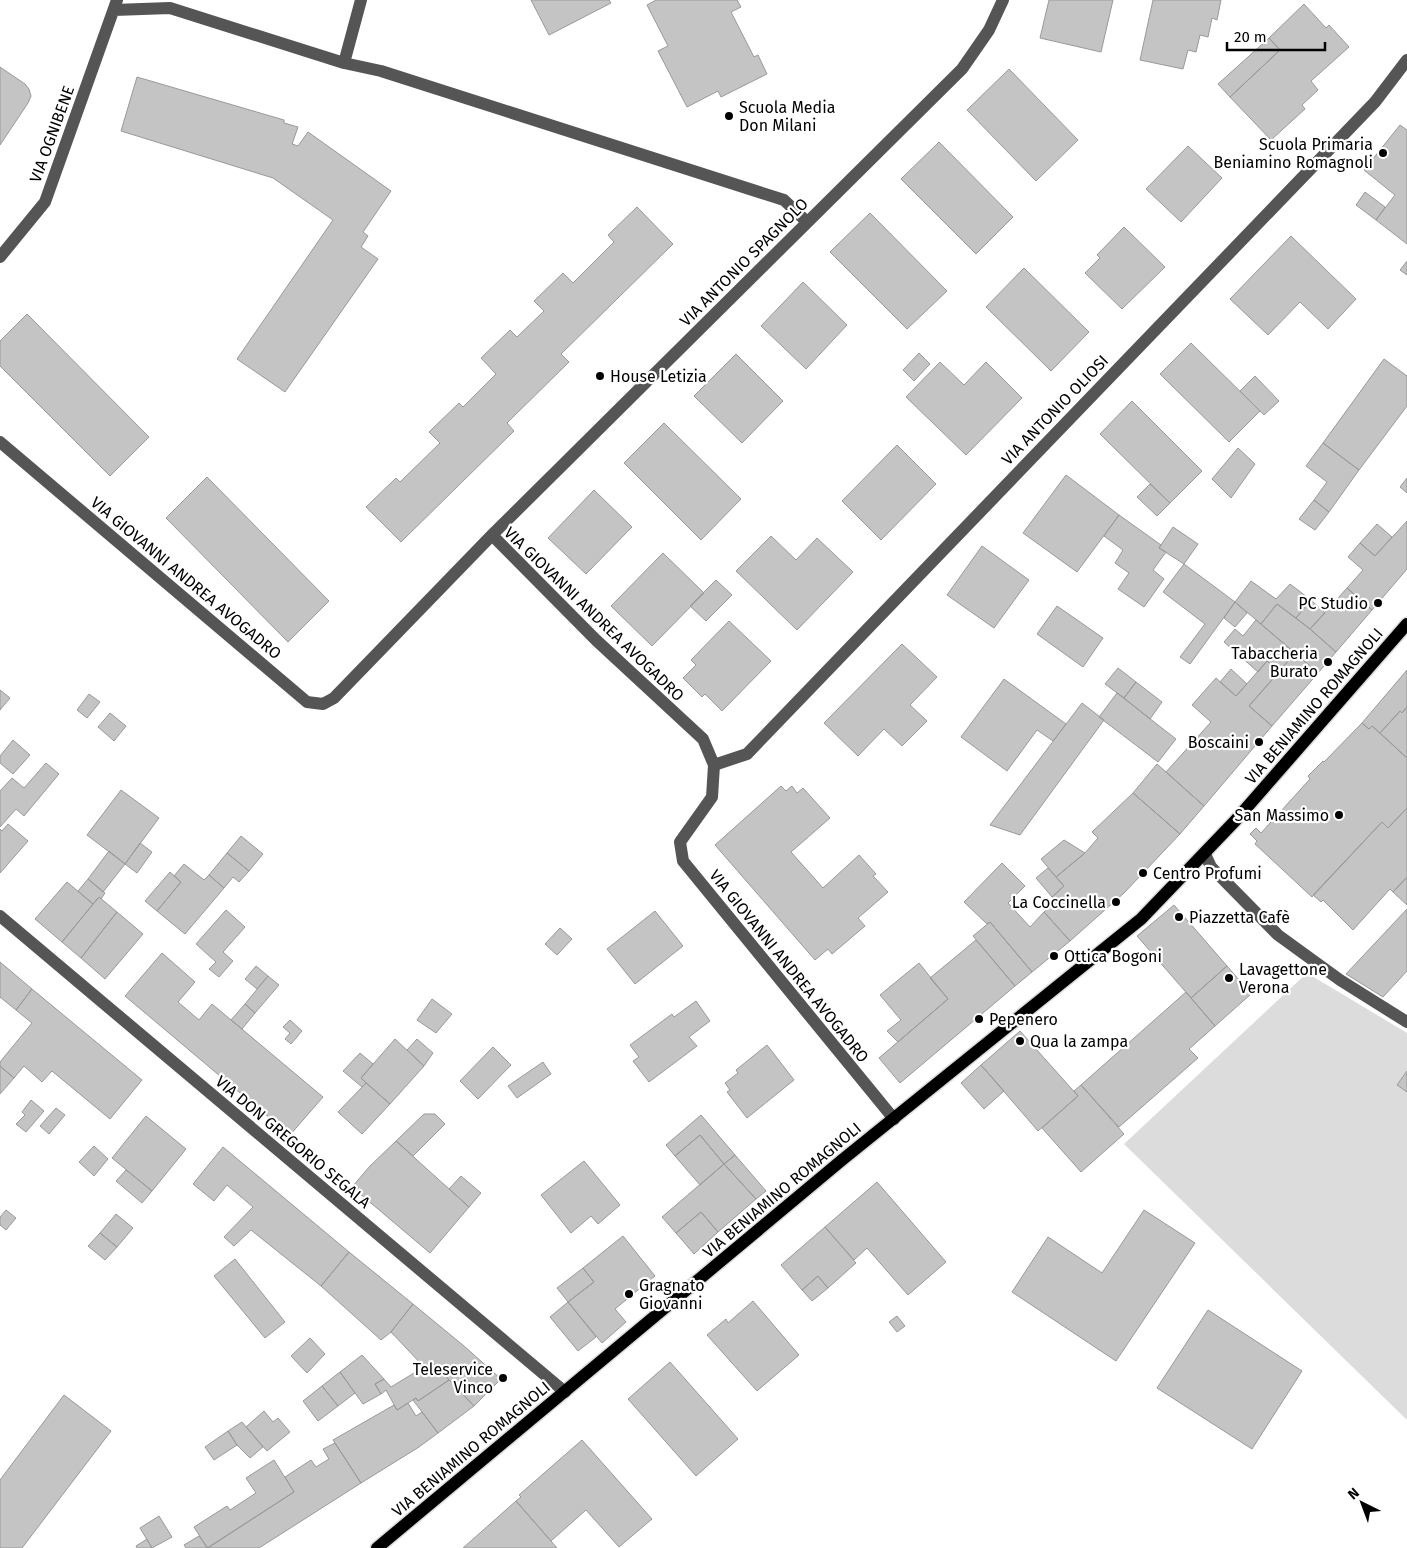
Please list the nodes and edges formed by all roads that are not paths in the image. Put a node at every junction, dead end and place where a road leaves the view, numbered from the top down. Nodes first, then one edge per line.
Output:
1 (361, 0) edge
2 (1003, 0) edge
3 (116, 5) edge
4 (1407, 60) edge
5 (344, 63) junction
6 (807, 222) junction
7 (0, 257) edge
8 (0, 442) edge
9 (492, 535) junction
10 (1407, 624) edge
11 (714, 765) junction
12 (1205, 854) junction
13 (0, 916) edge
14 (1407, 1022) edge
15 (894, 1119) junction
16 (565, 1392) junction
17 (377, 1548) edge

1 - 5 street
2 - 6 street, VIA ANTONIO SPAGNOLO
3 - 5 street, VIA OGNIBENE
3 - 7 street, VIA OGNIBENE
4 - 11 street, VIA ANTONIO OLIOSI
5 - 6 street, VIA OGNIBENE
6 - 9 street, VIA ANTONIO SPAGNOLO
8 - 9 street, VIA GIOVANNI ANDREA AVOGADRO
9 - 11 street, VIA GIOVANNI ANDREA AVOGADRO
10 - 12 main road, VIA BENIAMINO ROMAGNOLI
11 - 15 street, VIA GIOVANNI ANDREA AVOGADRO
12 - 14 street
12 - 15 main road, VIA BENIAMINO ROMAGNOLI
13 - 16 street, VIA DON GREGORIO SEGALA
15 - 16 main road, VIA BENIAMINO ROMAGNOLI
16 - 17 main road, VIA BENIAMINO ROMAGNOLI

